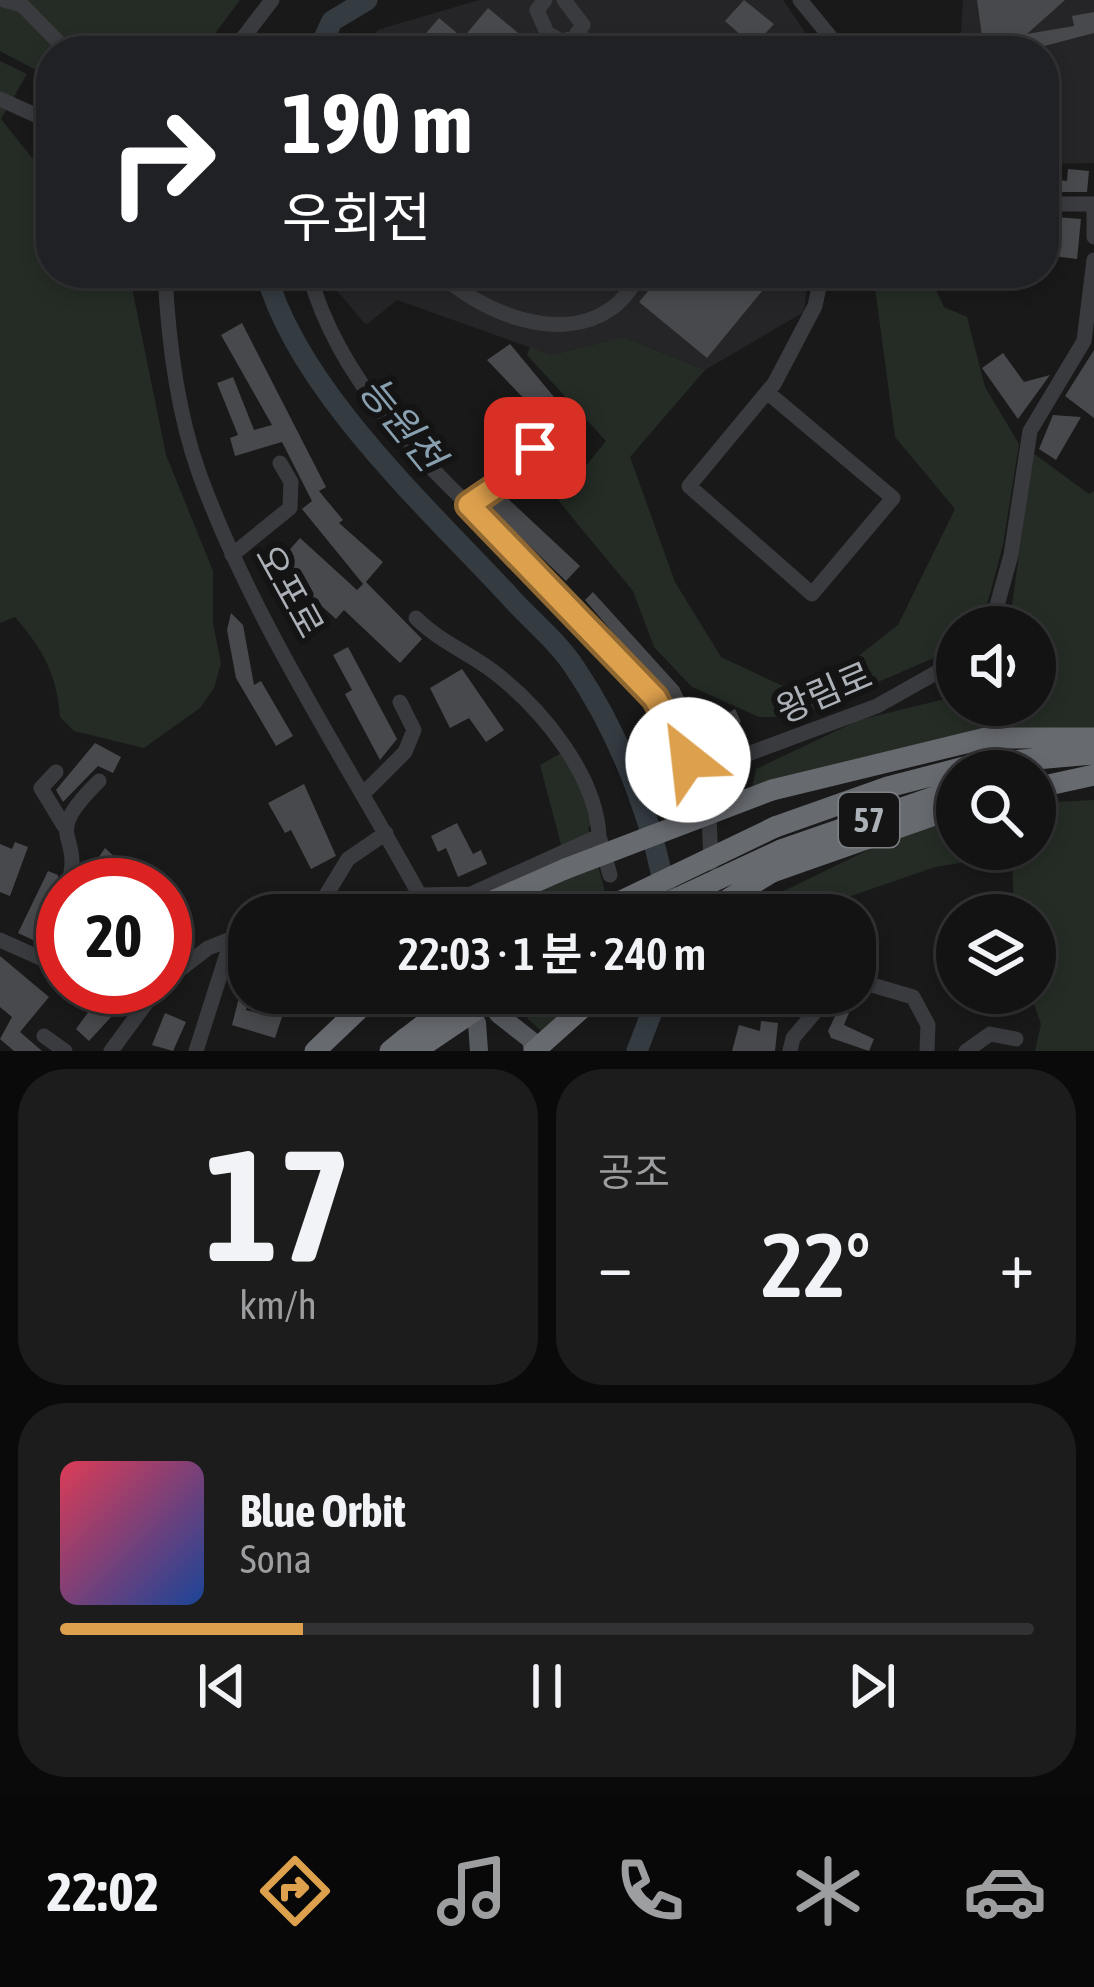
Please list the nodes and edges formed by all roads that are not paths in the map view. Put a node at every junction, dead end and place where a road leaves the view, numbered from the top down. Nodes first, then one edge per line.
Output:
1 (4, 0) edge
2 (272, 0) edge
3 (544, 0) edge
4 (800, 0) edge
5 (569, 2) edge
6 (578, 33) junction
7 (53, 36) edge
8 (244, 36) edge
9 (549, 36) edge
10 (573, 36) edge
11 (581, 36) edge
12 (830, 36) edge
13 (0, 99) edge
14 (36, 115) edge
15 (1059, 205) edge
16 (1094, 206) edge
17 (1094, 237) edge
18 (1094, 260) edge
19 (167, 288) edge
20 (316, 288) edge
21 (460, 288) edge
22 (630, 288) edge
23 (819, 288) edge
24 (767, 392) junction
25 (535, 448) dead end
26 (280, 464) dead end
27 (469, 505) junction
28 (232, 555) junction
29 (997, 606) edge
30 (416, 618) dead end
31 (936, 673) edge
32 (400, 702) dead end
33 (1094, 738) edge
34 (1094, 754) edge
35 (1094, 764) edge
36 (1056, 769) edge
37 (56, 772) dead end
38 (1094, 775) edge
39 (99, 781) dead end
40 (1056, 783) edge
41 (708, 792) junction
42 (364, 793) junction
43 (936, 796) edge
44 (936, 814) edge
45 (64, 826) junction
46 (386, 833) junction
47 (599, 836) junction
48 (66, 858) edge
49 (610, 875) dead end
50 (327, 894) edge
51 (418, 894) edge
52 (471, 894) edge
53 (509, 894) edge
54 (636, 894) edge
55 (686, 894) edge
56 (724, 894) edge
57 (737, 894) edge
58 (0, 940) edge
59 (228, 940) edge
60 (36, 956) edge
61 (192, 960) edge
62 (228, 969) edge
63 (876, 986) edge
64 (138, 1014) edge
65 (354, 1014) edge
66 (440, 1014) edge
67 (463, 1014) edge
68 (473, 1014) edge
69 (498, 1014) edge
70 (575, 1014) edge
71 (813, 1014) edge
72 (44, 1036) dead end
73 (1016, 1039) dead end
74 (404, 1046) edge
75 (64, 1051) edge
76 (111, 1051) edge
77 (196, 1051) edge
78 (315, 1051) edge
79 (479, 1051) edge
80 (534, 1051) edge
81 (790, 1051) edge
82 (927, 1051) edge
83 (966, 1051) edge

1 - 7 street
2 - 8 street
3 - 9 street
4 - 12 street
5 - 6 street
6 - 10 street
6 - 11 street
13 - 14 street
15 - 16 street
16 - 17 street
18 - 29 street
19 - 28 street, 오포로
20 - 27 street
21 - 22 street
23 - 24 street
24 - 24 street
25 - 27 street
26 - 28 street
27 - 41 street
28 - 42 street, 오포로
30 - 47 street
31 - 41 street, 왕림로
32 - 42 street
33 - 53 highway, bridge
34 - 54 highway, 57, bridge
35 - 36 highway
37 - 45 street
38 - 40 highway
39 - 45 street
41 - 56 street
42 - 46 street, 오포로
43 - 55 highway, 57, bridge
44 - 57 highway, bridge
45 - 48 street
46 - 50 street
46 - 51 street, 오포로
47 - 49 street
47 - 52 street
58 - 60 street
59 - 61 street
62 - 77 street
63 - 82 street
64 - 76 street
65 - 78 highway
66 - 74 highway, bridge
67 - 74 highway, bridge
68 - 79 main road
69 - 80 main road
70 - 80 highway
71 - 81 street
72 - 75 street
73 - 83 street

